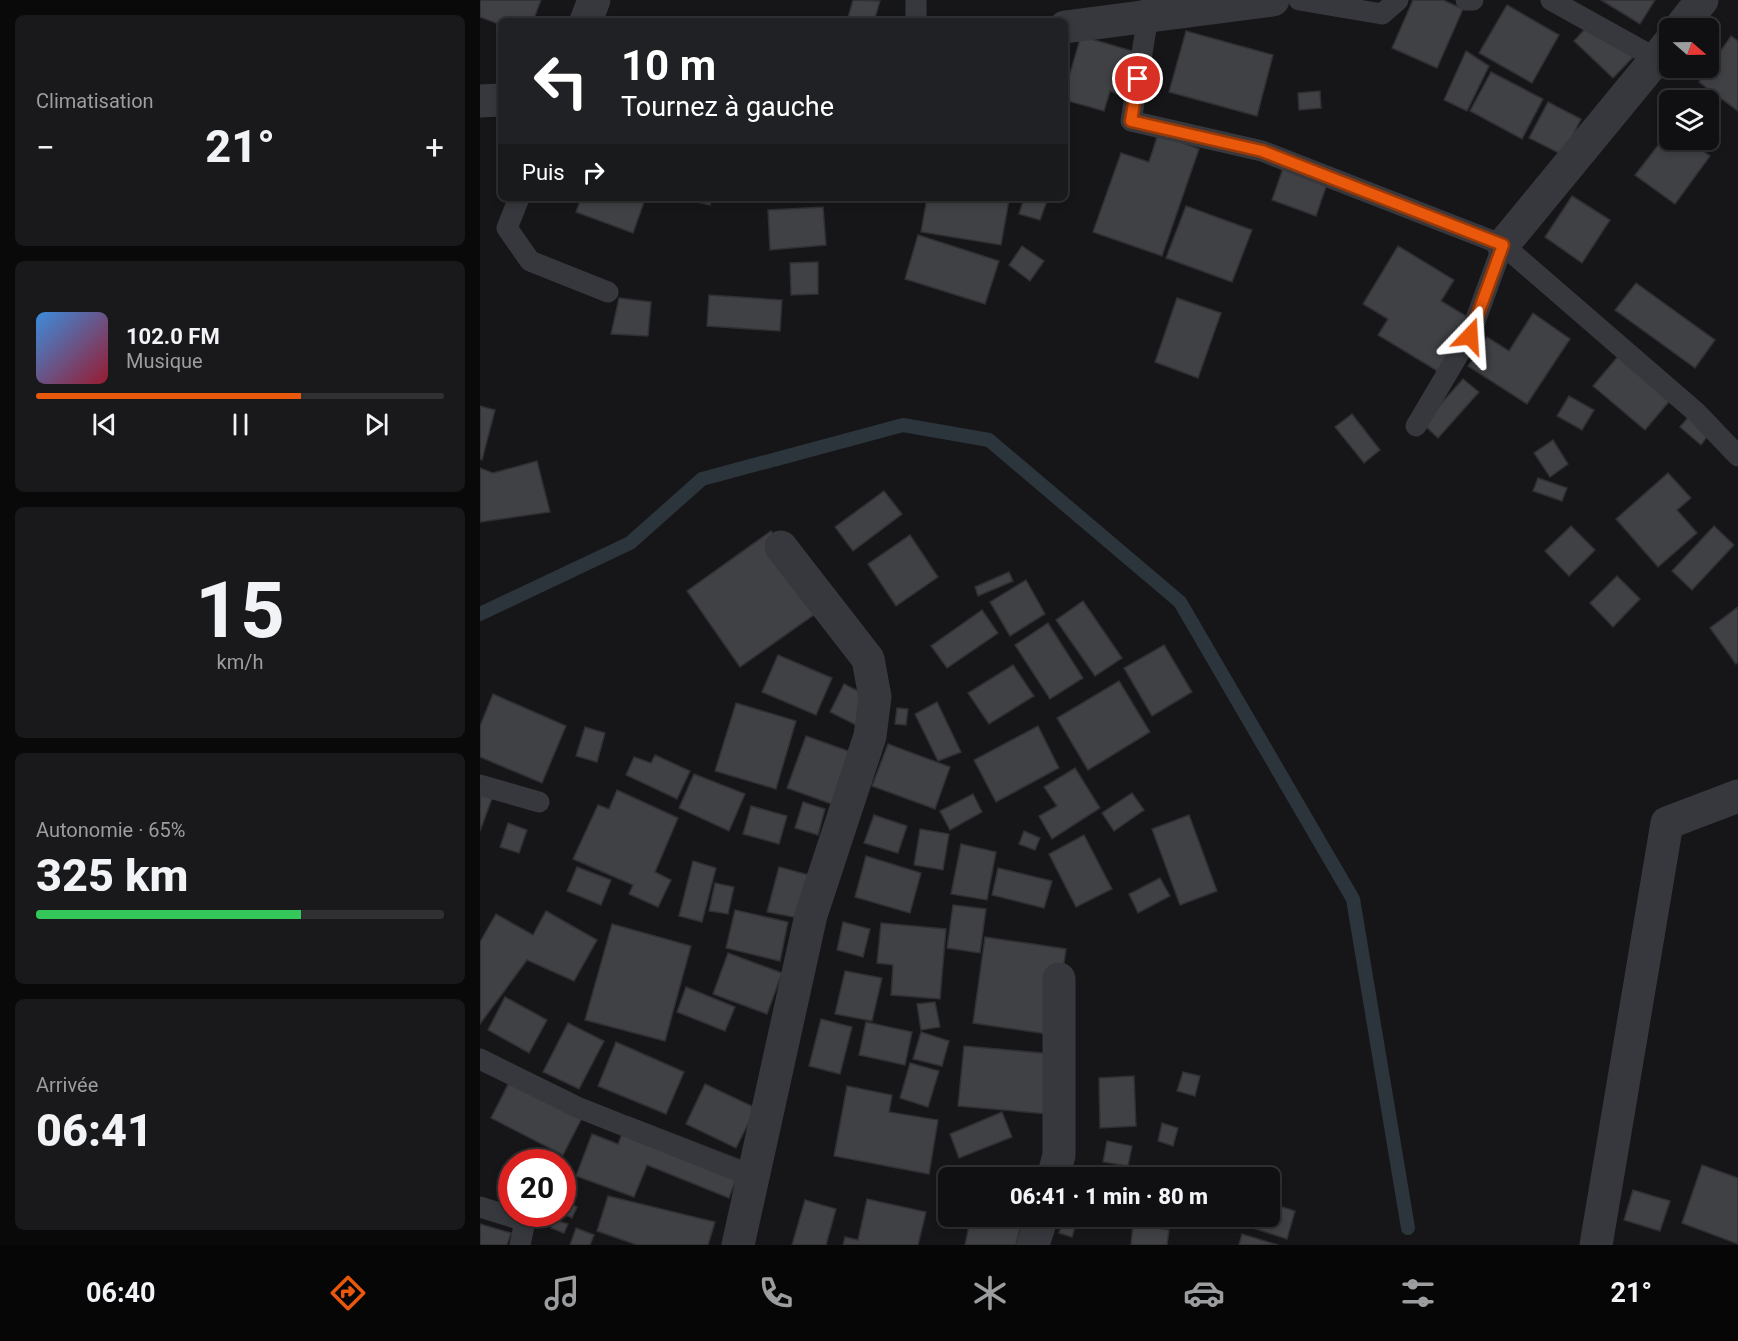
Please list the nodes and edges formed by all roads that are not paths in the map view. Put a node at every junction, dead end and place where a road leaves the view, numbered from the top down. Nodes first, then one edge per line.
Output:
1 (594, 0) edge
2 (916, 0) edge
3 (1273, 0) edge
4 (1299, 0) edge
5 (1398, 0) edge
6 (1466, 0) edge
7 (1473, 0) edge
8 (1551, 0) edge
9 (1702, 0) edge
10 (1150, 8) edge
11 (587, 18) edge
12 (916, 18) edge
13 (1688, 18) edge
14 (1068, 26) edge
15 (1659, 49) edge
16 (1659, 56) edge
17 (498, 100) edge
18 (480, 101) edge
19 (518, 201) edge
20 (1503, 245) junction
21 (608, 292) dead end
22 (1416, 426) dead end
23 (1738, 456) edge
24 (781, 547) dead end
25 (480, 785) edge
26 (1738, 796) edge
27 (540, 801) dead end
28 (1059, 979) dead end
29 (480, 1059) edge
30 (1056, 1167) edge
31 (753, 1177) junction
32 (480, 1207) edge
33 (1038, 1227) edge
34 (520, 1245) edge
35 (738, 1245) edge
36 (1033, 1245) edge
37 (1596, 1245) edge

1 - 11 street
2 - 12 lane
3 - 10 street
4 - 5 lane
6 - 7 lane
8 - 15 lane
9 - 13 street
10 - 14 street
10 - 20 lane
16 - 20 street
17 - 18 street
19 - 21 lane
20 - 22 lane
20 - 23 lane
24 - 31 street
25 - 27 lane
26 - 37 street
28 - 30 street
29 - 31 lane
31 - 35 street
32 - 34 lane
33 - 36 street

